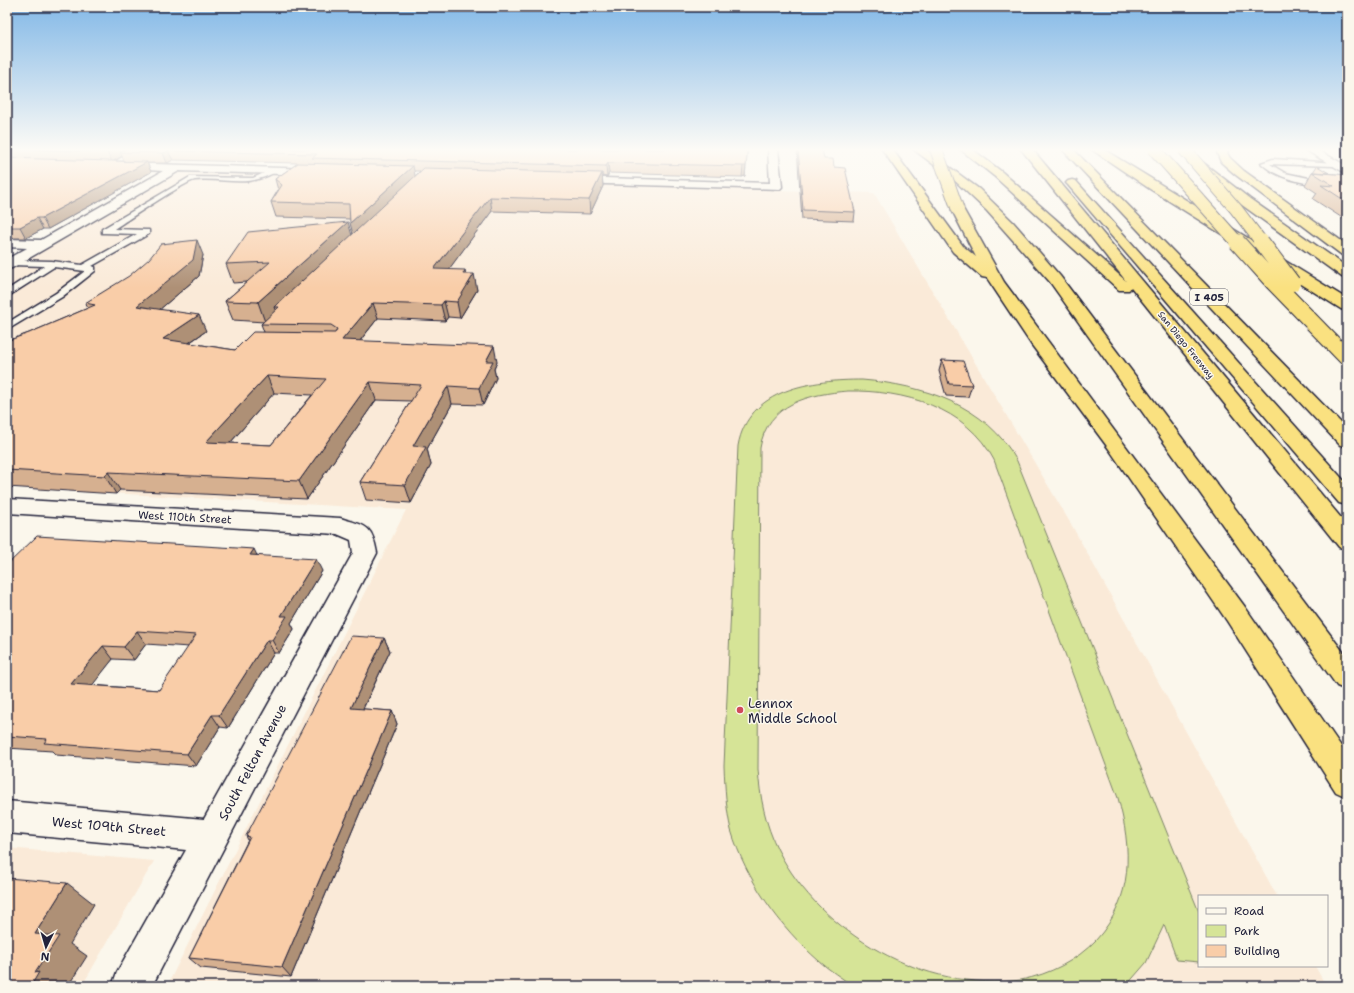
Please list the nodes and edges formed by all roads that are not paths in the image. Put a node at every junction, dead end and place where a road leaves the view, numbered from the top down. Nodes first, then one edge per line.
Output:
1 (128, 195) edge
2 (164, 195) edge
3 (920, 195) edge
4 (953, 195) edge
5 (978, 195) edge
6 (1022, 195) edge
7 (1063, 195) edge
8 (1083, 195) edge
9 (1109, 195) edge
10 (1168, 195) edge
11 (1195, 195) edge
12 (1224, 195) edge
13 (1238, 195) edge
14 (1270, 195) edge
15 (7, 243) edge
16 (42, 244) junction
17 (1347, 252) edge
18 (9, 263) edge
19 (52, 264) junction
20 (83, 268) junction
21 (1347, 274) edge
22 (997, 283) junction
23 (7, 294) edge
24 (1347, 306) edge
25 (7, 327) edge
26 (1172, 329) junction
27 (1347, 355) edge
28 (1347, 358) edge
29 (1347, 441) edge
30 (1347, 498) edge
31 (7, 506) edge
32 (362, 535) joint
33 (1347, 541) edge
34 (1347, 678) edge
35 (1347, 782) edge
36 (7, 817) edge
37 (212, 836) junction
38 (131, 986) edge

1 - 16 street
2 - 20 lane
3 - 22 highway
4 - 22 highway, bridge
5 - 34 highway
6 - 26 highway
7 - 26 highway, San Diego Freeway
8 - 30 highway
9 - 29 highway, I 405
10 - 24 highway
11 - 28 highway, bridge
12 - 27 highway, bridge
13 - 21 highway
14 - 17 highway
15 - 16 street
16 - 18 street
18 - 19 lane
19 - 20 lane
19 - 23 lane
20 - 25 lane
22 - 35 highway
26 - 33 highway, San Diego Freeway
31 - 32 street, West 110th Street
32 - 37 street, South Felton Avenue
36 - 37 street, West 109th Street
37 - 38 street, South Felton Avenue

